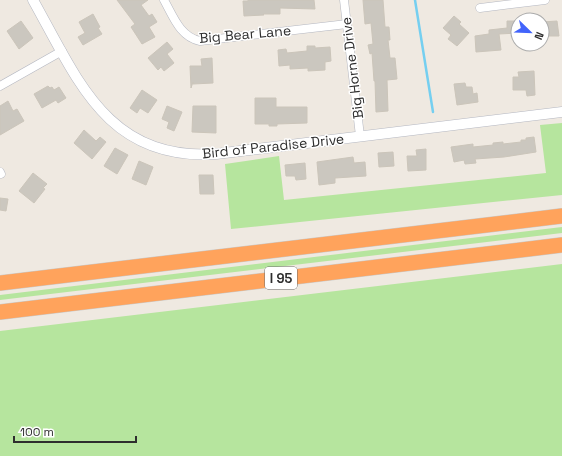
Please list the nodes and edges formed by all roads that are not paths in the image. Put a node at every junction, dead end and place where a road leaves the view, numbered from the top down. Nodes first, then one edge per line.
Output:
1 (33, 0) edge
2 (164, 0) edge
3 (344, 0) edge
4 (545, 0) edge
5 (480, 8) dead end
6 (347, 24) junction
7 (62, 51) junction
8 (0, 86) edge
9 (562, 112) edge
10 (360, 136) junction
11 (562, 216) edge
12 (562, 245) edge
13 (0, 283) edge
14 (0, 312) edge

1 - 7 street, Bird of Paradise Drive
2 - 6 street, Big Bear Lane
3 - 6 street, Big Horne Drive
4 - 5 street
6 - 10 street, Big Horne Drive
7 - 8 street
7 - 10 street, Bird of Paradise Drive
9 - 10 street, Bird of Paradise Drive
11 - 13 highway, I 95
12 - 14 highway, I 95

